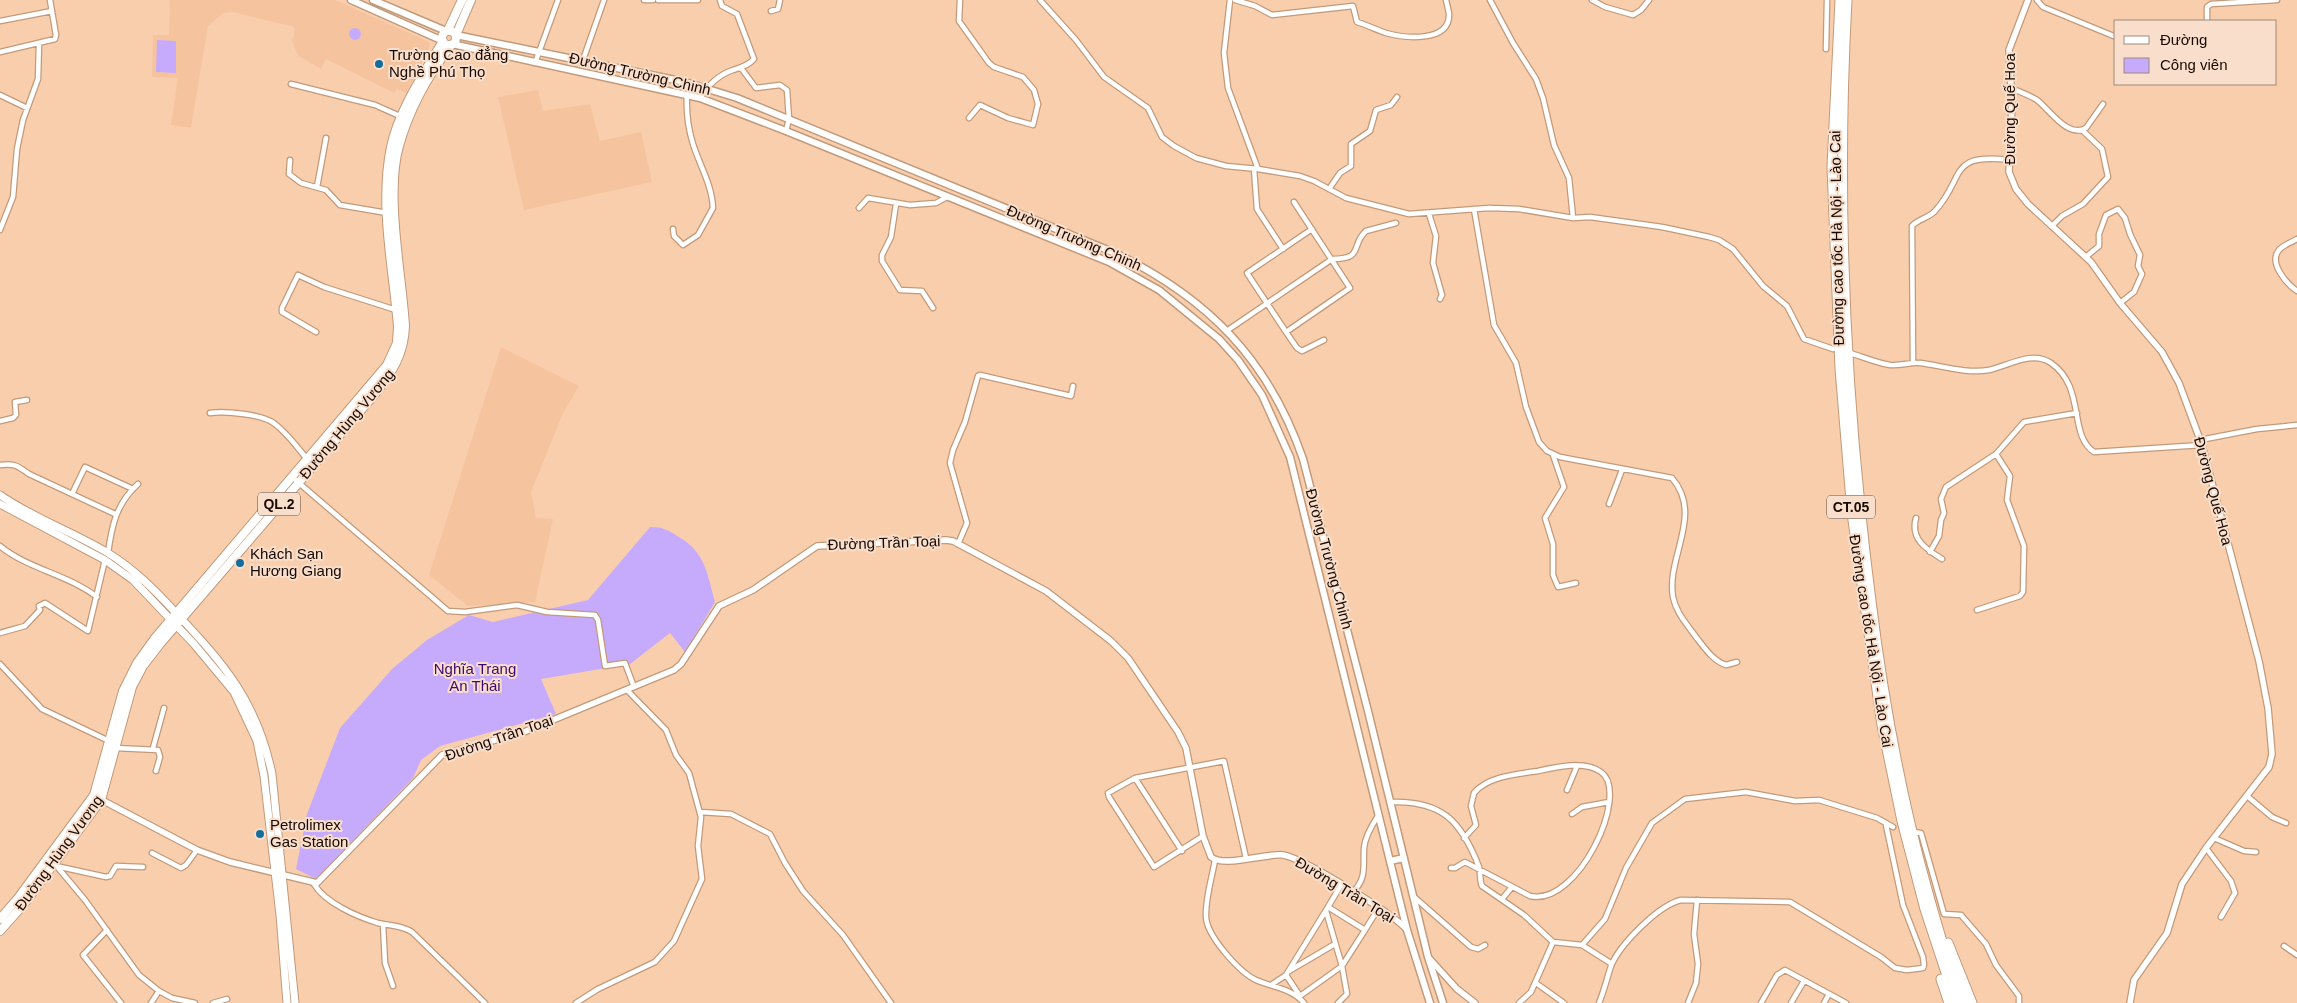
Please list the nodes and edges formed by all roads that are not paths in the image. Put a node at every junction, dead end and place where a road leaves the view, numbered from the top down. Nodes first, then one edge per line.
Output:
1 (50, 0) edge
2 (351, 0) edge
3 (373, 0) edge
4 (462, 0) edge
5 (470, 0) edge
6 (558, 0) edge
7 (604, 0) edge
8 (644, 0) edge
9 (653, 0) edge
10 (658, 0) edge
11 (698, 0) edge
12 (720, 0) edge
13 (780, 0) edge
14 (960, 0) edge
15 (1040, 0) edge
16 (1230, 0) edge
17 (1235, 0) edge
18 (1446, 0) edge
19 (1490, 0) edge
20 (1592, 0) edge
21 (1649, 0) edge
22 (1827, 0) edge
23 (1840, 0) edge
24 (1847, 0) edge
25 (2028, 0) edge
26 (2037, 0) edge
27 (2277, 0) edge
28 (52, 11) junction
29 (771, 11) dead end
30 (2207, 20) edge
31 (0, 21) edge
32 (447, 31) junction
33 (456, 34) junction
34 (2114, 36) edge
35 (443, 41) junction
36 (39, 44) junction
37 (452, 45) junction
38 (1826, 49) dead end
39 (0, 52) edge
40 (538, 52) junction
41 (583, 60) junction
42 (535, 62) junction
43 (741, 68) junction
44 (291, 84) dead end
45 (707, 87) junction
46 (2011, 88) junction
47 (687, 94) junction
48 (0, 95) edge
49 (1397, 97) dead end
50 (700, 98) junction
51 (2103, 104) dead end
52 (26, 108) junction
53 (402, 117) junction
54 (969, 118) dead end
55 (789, 119) junction
56 (2082, 130) junction
57 (786, 131) junction
58 (326, 138) dead end
59 (290, 160) dead end
60 (2009, 160) junction
61 (1256, 168) junction
62 (318, 187) junction
63 (1329, 189) junction
64 (948, 197) junction
65 (1294, 202) dead end
66 (896, 204) junction
67 (859, 208) dead end
68 (1474, 209) junction
69 (388, 214) junction
70 (1429, 214) junction
71 (1573, 218) junction
72 (2, 219) edge
73 (1396, 223) dead end
74 (2052, 226) junction
75 (673, 229) dead end
76 (1312, 229) junction
77 (0, 230) edge
78 (2297, 239) edge
79 (1283, 249) junction
80 (2086, 256) junction
81 (1332, 259) junction
82 (2297, 291) edge
83 (1192, 299) junction
84 (1440, 299) dead end
85 (1267, 302) junction
86 (2120, 303) junction
87 (933, 308) dead end
88 (1185, 309) junction
89 (400, 312) junction
90 (1228, 330) junction
91 (316, 332) dead end
92 (1286, 332) junction
93 (1324, 340) dead end
94 (1833, 349) dead end
95 (1850, 353) dead end
96 (1913, 362) junction
97 (1073, 386) dead end
98 (27, 400) dead end
99 (210, 413) dead end
100 (2077, 413) junction
101 (0, 421) edge
102 (2297, 425) edge
103 (2201, 443) junction
104 (1996, 454) junction
105 (1553, 455) junction
106 (1302, 458) junction
107 (307, 459) junction
108 (1291, 461) junction
109 (0, 465) edge
110 (1622, 470) junction
111 (295, 479) junction
112 (138, 484) dead end
113 (133, 489) junction
114 (72, 494) junction
115 (0, 495) edge
116 (0, 504) edge
117 (1610, 504) dead end
118 (115, 514) junction
119 (1916, 518) dead end
120 (65, 534) junction
121 (958, 544) junction
122 (0, 546) edge
123 (1930, 552) junction
124 (1942, 559) dead end
125 (112, 560) junction
126 (1576, 583) dead end
127 (97, 597) junction
128 (1977, 610) dead end
129 (179, 616) junction
130 (173, 623) junction
131 (0, 633) edge
132 (1737, 662) dead end
133 (0, 664) edge
134 (634, 687) junction
135 (627, 690) junction
136 (164, 708) dead end
137 (109, 741) junction
138 (115, 748) junction
139 (154, 748) junction
140 (1191, 766) junction
141 (1577, 766) junction
142 (156, 771) dead end
143 (1136, 778) junction
144 (1568, 790) dead end
145 (2247, 796) junction
146 (98, 798) junction
147 (1390, 802) junction
148 (1609, 802) junction
149 (700, 812) junction
150 (1572, 814) dead end
151 (1379, 815) junction
152 (2286, 823) dead end
153 (1886, 824) junction
154 (1893, 827) dead end
155 (275, 831) junction
156 (1911, 831) dead end
157 (1203, 836) junction
158 (1464, 838) junction
159 (2214, 838) junction
160 (2206, 848) junction
161 (197, 850) junction
162 (1182, 850) junction
163 (2256, 852) dead end
164 (152, 853) dead end
165 (1246, 858) junction
166 (1404, 858) junction
167 (1215, 860) junction
168 (1919, 860) junction
169 (1390, 861) junction
170 (55, 864) junction
171 (143, 867) dead end
172 (1451, 868) dead end
173 (1480, 869) junction
174 (279, 874) junction
175 (314, 884) junction
176 (1341, 885) junction
177 (1512, 887) junction
178 (1353, 892) junction
179 (1413, 896) junction
180 (1502, 899) junction
181 (1697, 900) junction
182 (1327, 909) junction
183 (1378, 909) junction
184 (1925, 909) junction
185 (2221, 917) dead end
186 (0, 920) edge
187 (383, 924) junction
188 (1318, 924) junction
189 (1330, 925) junction
190 (107, 930) junction
191 (1365, 930) junction
192 (1407, 930) junction
193 (0, 931) edge
194 (1553, 942) junction
195 (1335, 944) junction
196 (1485, 945) dead end
197 (1582, 945) junction
198 (2284, 946) dead end
199 (2297, 955) edge
200 (1428, 958) junction
201 (1612, 964) junction
202 (1342, 966) junction
203 (1287, 973) junction
204 (1804, 981) junction
205 (1536, 983) junction
206 (1271, 985) junction
207 (393, 986) dead end
208 (159, 991) junction
209 (1829, 994) junction
210 (227, 999) dead end
211 (1302, 1000) edge
212 (121, 1003) edge
213 (151, 1003) edge
214 (195, 1003) edge
215 (213, 1003) edge
216 (287, 1003) edge
217 (295, 1003) edge
218 (485, 1003) edge
219 (576, 1003) edge
220 (891, 1003) edge
221 (1338, 1003) edge
222 (1430, 1003) edge
223 (1443, 1003) edge
224 (1474, 1003) edge
225 (1519, 1003) edge
226 (1564, 1003) edge
227 (1600, 1003) edge
228 (1688, 1003) edge
229 (1761, 1003) edge
230 (1791, 1003) edge
231 (1824, 1003) edge
232 (1846, 1003) edge
233 (1949, 1003) edge
234 (1956, 1003) edge
235 (1963, 1003) edge
236 (1972, 1003) edge
237 (2018, 1003) edge
238 (2130, 1003) edge

1 - 28 street
2 - 35 main road
3 - 32 main road
4 - 32 highway, QL.2
5 - 33 highway, QL.2
6 - 40 street
7 - 41 street
8 - 9 street
10 - 11 street
12 - 43 street
13 - 29 street
14 - 54 street
15 - 61 street
16 - 61 street
17 - 18 street
19 - 71 street
20 - 21 street
22 - 38 street
23 - 184 highway, Đường cao tốc Hà Nội - Lào Cai / CT.05
24 - 168 highway, Đường cao tốc Hà Nội - Lào Cai / CT.05
25 - 46 street, Đường Quế Hoa
26 - 34 street
27 - 30 street
28 - 31 street
28 - 36 street
32 - 33 highway
32 - 35 highway, QL.2
33 - 37 highway, QL.2
33 - 40 main road, Đường Trường Chinh
35 - 37 highway
35 - 53 highway, Đường Hùng Vương / QL.2
36 - 39 street
36 - 52 street
37 - 42 main road, Đường Trường Chinh
37 - 89 highway, Đường Hùng Vương / QL.2
40 - 41 main road, Đường Trường Chinh
40 - 42 street
41 - 45 main road, Đường Trường Chinh
42 - 47 main road, Đường Trường Chinh
43 - 45 street
43 - 55 street
44 - 53 street
45 - 50 street
45 - 55 main road, Đường Trường Chinh
46 - 56 street
46 - 60 street, Đường Quế Hoa
47 - 50 main road, Đường Trường Chinh
47 - 75 street
48 - 52 street
49 - 63 street
50 - 57 main road, Đường Trường Chinh
51 - 56 street
52 - 72 street
53 - 69 highway, Đường Hùng Vương / QL.2
55 - 57 street
55 - 83 main road, Đường Trường Chinh
56 - 74 street
57 - 64 main road, Đường Trường Chinh
58 - 62 street
59 - 62 street
60 - 74 street, Đường Quế Hoa
60 - 96 street
61 - 63 street
61 - 79 street
62 - 69 street
63 - 70 street
64 - 66 street
64 - 88 main road, Đường Trường Chinh
65 - 76 street
66 - 67 street
66 - 87 street
68 - 70 street
68 - 71 street
68 - 105 street
69 - 89 highway, Đường Hùng Vương / QL.2
70 - 84 street
71 - 94 street
72 - 77 street
73 - 81 street
74 - 80 street, Đường Quế Hoa
76 - 79 street
76 - 81 street
78 - 82 street
79 - 85 street
80 - 86 street, Đường Quế Hoa
80 - 86 street
81 - 85 street
81 - 92 street
83 - 88 main road
83 - 90 main road, Đường Trường Chinh
85 - 90 street
85 - 92 street
86 - 103 street, Đường Quế Hoa
88 - 108 main road, Đường Trường Chinh
89 - 91 street
89 - 107 highway, Đường Hùng Vương / QL.2
89 - 111 highway, Đường Hùng Vương / QL.2
90 - 106 main road, Đường Trường Chinh
92 - 93 street
95 - 96 street
96 - 100 street
97 - 121 street
98 - 101 street
99 - 107 street
100 - 103 street
100 - 104 street
102 - 103 street
103 - 145 street, Đường Quế Hoa
104 - 123 street
104 - 128 street
105 - 110 street
105 - 126 street
106 - 108 main road
106 - 147 main road, Đường Trường Chinh
107 - 111 highway, Đường Hùng Vương / QL.2
108 - 151 main road, Đường Trường Chinh
109 - 114 street
110 - 117 street
110 - 132 street
111 - 129 highway, Đường Hùng Vương / QL.2
111 - 134 street
112 - 113 street
113 - 114 street
113 - 118 street
114 - 118 street
115 - 120 main road
116 - 120 main road
118 - 125 street
119 - 123 street
120 - 125 main road
121 - 134 street, Đường Trần Toại
121 - 140 street, Đường Trần Toại
122 - 127 street
123 - 124 street
125 - 127 street
125 - 129 main road
125 - 130 main road
127 - 131 street
129 - 130 highway, Đường Hùng Vương / QL.2
129 - 155 main road
130 - 137 highway, Đường Hùng Vương / QL.2
130 - 138 highway, Đường Hùng Vương / QL.2
130 - 155 main road
133 - 137 street
134 - 135 street, Đường Trần Toại
135 - 149 street
135 - 175 street, Đường Trần Toại
136 - 139 street
137 - 146 highway, Đường Hùng Vương / QL.2
138 - 139 street
138 - 146 highway, Đường Hùng Vương / QL.2
139 - 142 street
140 - 143 street
140 - 157 street, Đường Trần Toại
140 - 165 street
141 - 144 street
141 - 148 street
141 - 158 street
143 - 162 street
143 - 162 street
145 - 152 street
145 - 159 street, Đường Quế Hoa
146 - 161 street
146 - 170 highway, Đường Hùng Vương / QL.2
146 - 186 highway, Đường Hùng Vương / QL.2
147 - 158 street
147 - 166 main road, Đường Trường Chinh
148 - 150 street
148 - 177 street
149 - 219 street
149 - 220 street
151 - 169 main road, Đường Trường Chinh
151 - 178 street
153 - 154 street
153 - 181 street
153 - 197 street
155 - 174 main road
156 - 237 street
157 - 162 street
157 - 167 street, Đường Trần Toại
158 - 173 street
159 - 160 street, Đường Quế Hoa
159 - 163 street
160 - 185 street
160 - 238 street, Đường Quế Hoa
161 - 164 street
161 - 174 street
165 - 167 street, Đường Trần Toại
165 - 176 street, Đường Trần Toại
166 - 169 main road
166 - 179 main road, Đường Trường Chinh
167 - 206 street
168 - 235 highway, Đường cao tốc Hà Nội - Lào Cai / CT.05
168 - 236 highway
169 - 192 main road, Đường Trường Chinh
170 - 171 street
170 - 190 street
170 - 193 highway, Đường Hùng Vương / QL.2
172 - 173 street
173 - 177 street
173 - 180 street
174 - 175 street
174 - 216 main road
174 - 217 main road
175 - 187 street
176 - 178 street, Đường Trần Toại
176 - 182 street
177 - 180 street
178 - 183 street, Đường Trần Toại
179 - 196 street
179 - 200 main road, Đường Trường Chinh
180 - 194 street
181 - 201 street
181 - 228 street
182 - 188 street
182 - 189 street
182 - 191 street
183 - 191 street
183 - 192 street, Đường Trần Toại
184 - 233 highway
184 - 234 highway, Đường cao tốc Hà Nội - Lào Cai / CT.05
187 - 207 street
187 - 218 street
188 - 189 street
188 - 203 street
189 - 195 street
190 - 208 street
190 - 212 street
191 - 202 street
192 - 222 main road, Đường Trường Chinh
194 - 197 street
194 - 205 street
195 - 202 street
195 - 203 street
197 - 201 street
198 - 199 street
200 - 223 main road, Đường Trường Chinh
200 - 224 street
201 - 227 street
202 - 211 street
202 - 221 street
203 - 206 street
203 - 211 street
204 - 209 street
204 - 229 street
204 - 230 street
205 - 225 street
205 - 226 street
206 - 211 street
208 - 213 street
208 - 214 street
209 - 231 street
209 - 232 street
210 - 215 street

